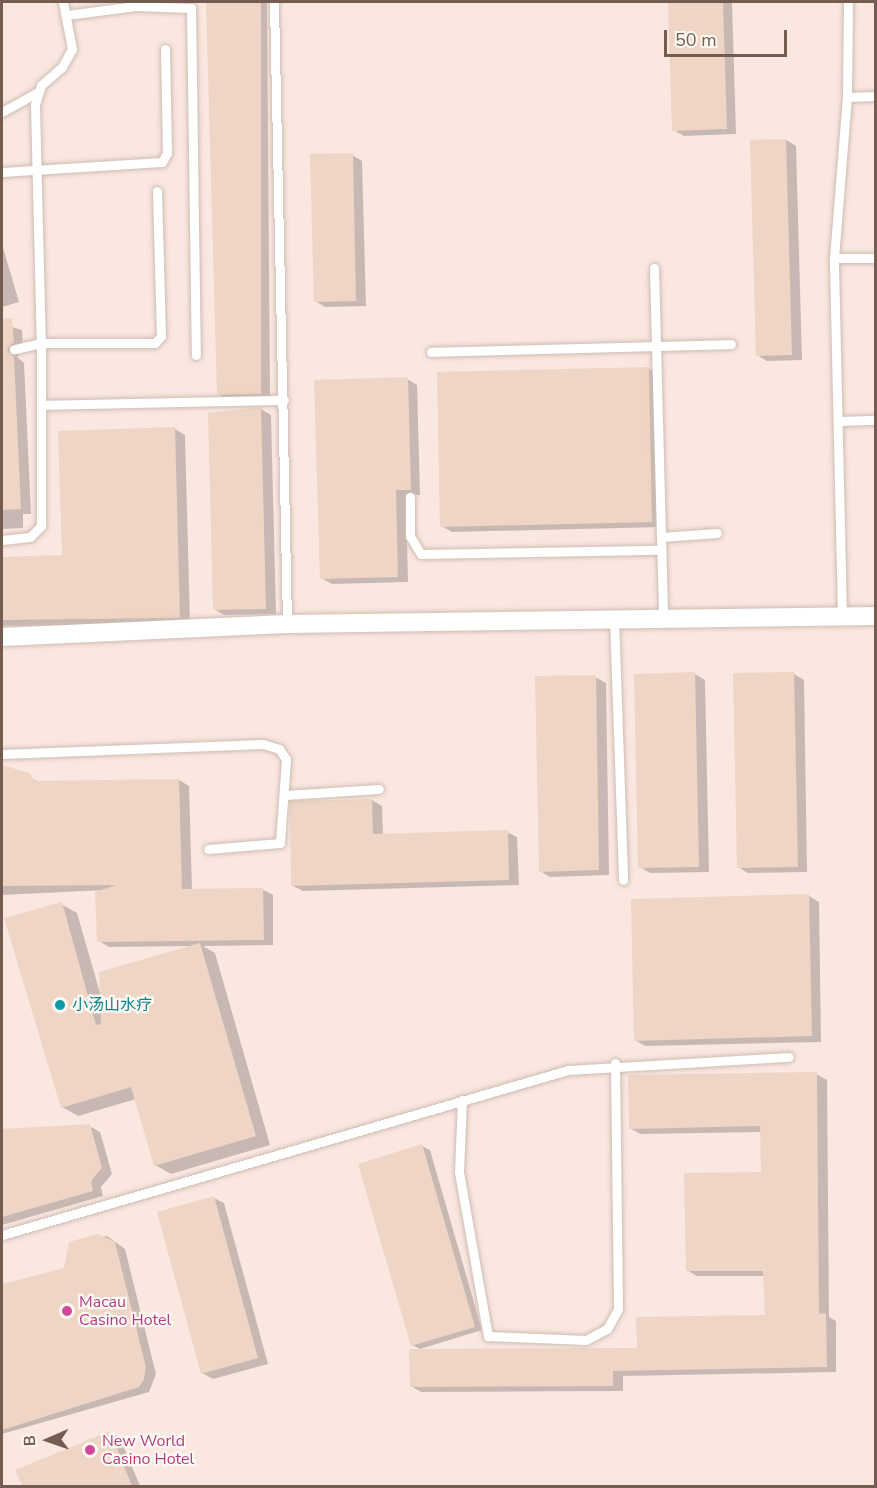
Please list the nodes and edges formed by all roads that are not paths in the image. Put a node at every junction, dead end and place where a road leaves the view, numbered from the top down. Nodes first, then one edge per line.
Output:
1 (63, 2) edge
2 (274, 2) edge
3 (848, 2) edge
4 (67, 15) junction
5 (165, 49) dead end
6 (36, 93) junction
7 (876, 96) edge
8 (847, 97) junction
9 (2, 112) edge
10 (38, 169) junction
11 (2, 172) edge
12 (157, 191) dead end
13 (834, 258) junction
14 (876, 258) edge
15 (654, 268) dead end
16 (41, 343) junction
17 (731, 344) dead end
18 (656, 346) junction
19 (14, 350) dead end
20 (430, 352) dead end
21 (196, 355) dead end
22 (284, 400) junction
23 (41, 405) junction
24 (876, 420) edge
25 (839, 421) junction
26 (411, 497) dead end
27 (717, 533) dead end
28 (661, 537) junction
29 (2, 540) edge
30 (661, 550) junction
31 (842, 616) junction
32 (876, 616) edge
33 (663, 617) junction
34 (614, 618) junction
35 (287, 624) junction
36 (2, 637) edge
37 (2, 754) edge
38 (379, 789) dead end
39 (285, 795) junction
40 (208, 849) dead end
41 (623, 880) dead end
42 (789, 1057) dead end
43 (615, 1063) junction
44 (462, 1101) junction
45 (2, 1235) edge

1 - 4 lane
2 - 22 lane
3 - 8 lane
4 - 6 lane
4 - 21 lane
5 - 10 lane
6 - 9 lane
6 - 10 lane
7 - 8 lane
8 - 13 lane
10 - 11 lane
10 - 16 lane
12 - 16 lane
13 - 14 lane
13 - 25 lane
15 - 18 lane
16 - 19 lane
16 - 23 lane
17 - 18 lane
18 - 20 lane
18 - 28 lane
22 - 23 lane
22 - 35 lane
23 - 29 lane
24 - 25 lane
25 - 31 lane
26 - 30 lane
27 - 28 lane
28 - 30 lane
30 - 33 lane
31 - 32 street
31 - 33 street
33 - 34 street
34 - 35 street
34 - 41 lane
35 - 36 street
37 - 39 lane
38 - 39 lane
39 - 40 lane
42 - 43 lane
43 - 44 lane
43 - 44 lane
44 - 45 lane

